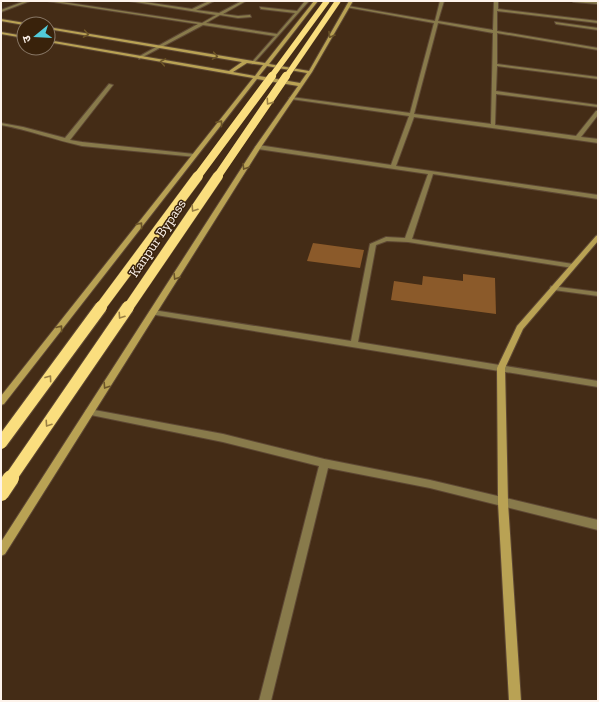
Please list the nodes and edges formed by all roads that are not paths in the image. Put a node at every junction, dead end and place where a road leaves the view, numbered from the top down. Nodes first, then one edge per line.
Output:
1 (28, 1) edge
2 (49, 1) edge
3 (132, 1) edge
4 (206, 1) edge
5 (211, 1) edge
6 (244, 1) edge
7 (308, 1) edge
8 (316, 1) edge
9 (327, 1) edge
10 (338, 1) edge
11 (442, 1) edge
12 (496, 1) edge
13 (574, 1) edge
14 (349, 4) edge
15 (598, 4) edge
16 (261, 8) dead end
17 (193, 10) junction
18 (496, 10) junction
19 (1, 11) edge
20 (298, 12) junction
21 (220, 14) junction
22 (254, 18) dead end
23 (1, 20) edge
24 (436, 21) junction
25 (16, 22) edge
26 (598, 22) edge
27 (556, 23) dead end
28 (200, 25) junction
29 (56, 29) edge
30 (598, 29) edge
31 (496, 32) junction
32 (1, 33) edge
33 (278, 35) junction
34 (16, 36) edge
35 (56, 42) edge
36 (160, 47) junction
37 (598, 49) edge
38 (139, 58) junction
39 (245, 62) junction
40 (253, 63) junction
41 (495, 64) junction
42 (267, 65) junction
43 (310, 72) junction
44 (229, 73) junction
45 (257, 78) junction
46 (598, 78) edge
47 (110, 85) dead end
48 (301, 85) junction
49 (495, 92) junction
50 (291, 98) junction
51 (598, 106) edge
52 (598, 112) edge
53 (412, 114) junction
54 (1, 124) edge
55 (493, 125) junction
56 (577, 138) junction
57 (66, 141) junction
58 (598, 141) edge
59 (258, 147) junction
60 (194, 156) junction
61 (393, 167) junction
62 (431, 173) junction
63 (598, 197) edge
64 (598, 237) edge
65 (408, 240) junction
66 (573, 266) junction
67 (554, 288) junction
68 (598, 294) edge
69 (153, 312) junction
70 (354, 345) junction
71 (501, 368) junction
72 (598, 384) edge
73 (1, 402) edge
74 (90, 412) junction
75 (1, 443) edge
76 (324, 463) junction
77 (1, 493) edge
78 (503, 503) junction
79 (598, 525) edge
80 (1, 551) edge
81 (265, 701) edge
82 (515, 701) edge

1 - 19 street
2 - 28 street
3 - 17 street
4 - 5 street
5 - 17 street
6 - 21 street
7 - 20 street
8 - 42 main road
75 -> 9 highway, Kanpur Bypass, bridge
10 -> 77 highway, Kanpur Bypass, bridge
11 - 24 street
12 - 18 street
13 - 15 street
14 - 24 street
14 -> 43 main road
16 - 20 street
17 - 21 street
18 - 26 street
18 - 31 street
20 - 33 street
21 - 22 street
21 - 28 street
23 - 25 main road
24 - 31 street
24 - 53 street
27 - 30 street
28 - 33 street
28 - 36 street
29 -> 36 main road
31 - 37 street
31 - 41 street
32 - 34 main road
33 - 40 street
35 - 38 main road
36 - 38 street
36 -> 39 main road
44 -> 38 main road
39 - 40 main road
39 - 44 main road
40 - 42 main road
41 - 46 street
41 - 49 street
42 - 43 main road
42 - 45 main road
43 - 48 main road
44 - 45 main road
45 - 48 main road
60 -> 45 main road
47 - 57 street
48 - 50 main road
49 - 51 street
49 - 55 street
50 - 53 street
50 - 59 main road
52 - 56 street
53 - 55 street
53 - 61 street
54 - 57 street
55 - 56 street
56 - 58 street
57 - 60 street
59 - 61 street
59 -> 69 main road
73 -> 60 main road
61 - 62 street
62 - 63 street
62 - 65 street
64 - 66 main road
65 - 66 street
65 - 70 street
66 - 67 main road
67 - 68 street
67 - 71 main road
69 - 70 street
69 -> 74 main road
70 - 71 street
71 - 72 street
71 - 78 main road
74 - 76 street
74 - 80 main road
76 - 78 street
76 - 81 street
78 - 79 street
78 - 82 main road

